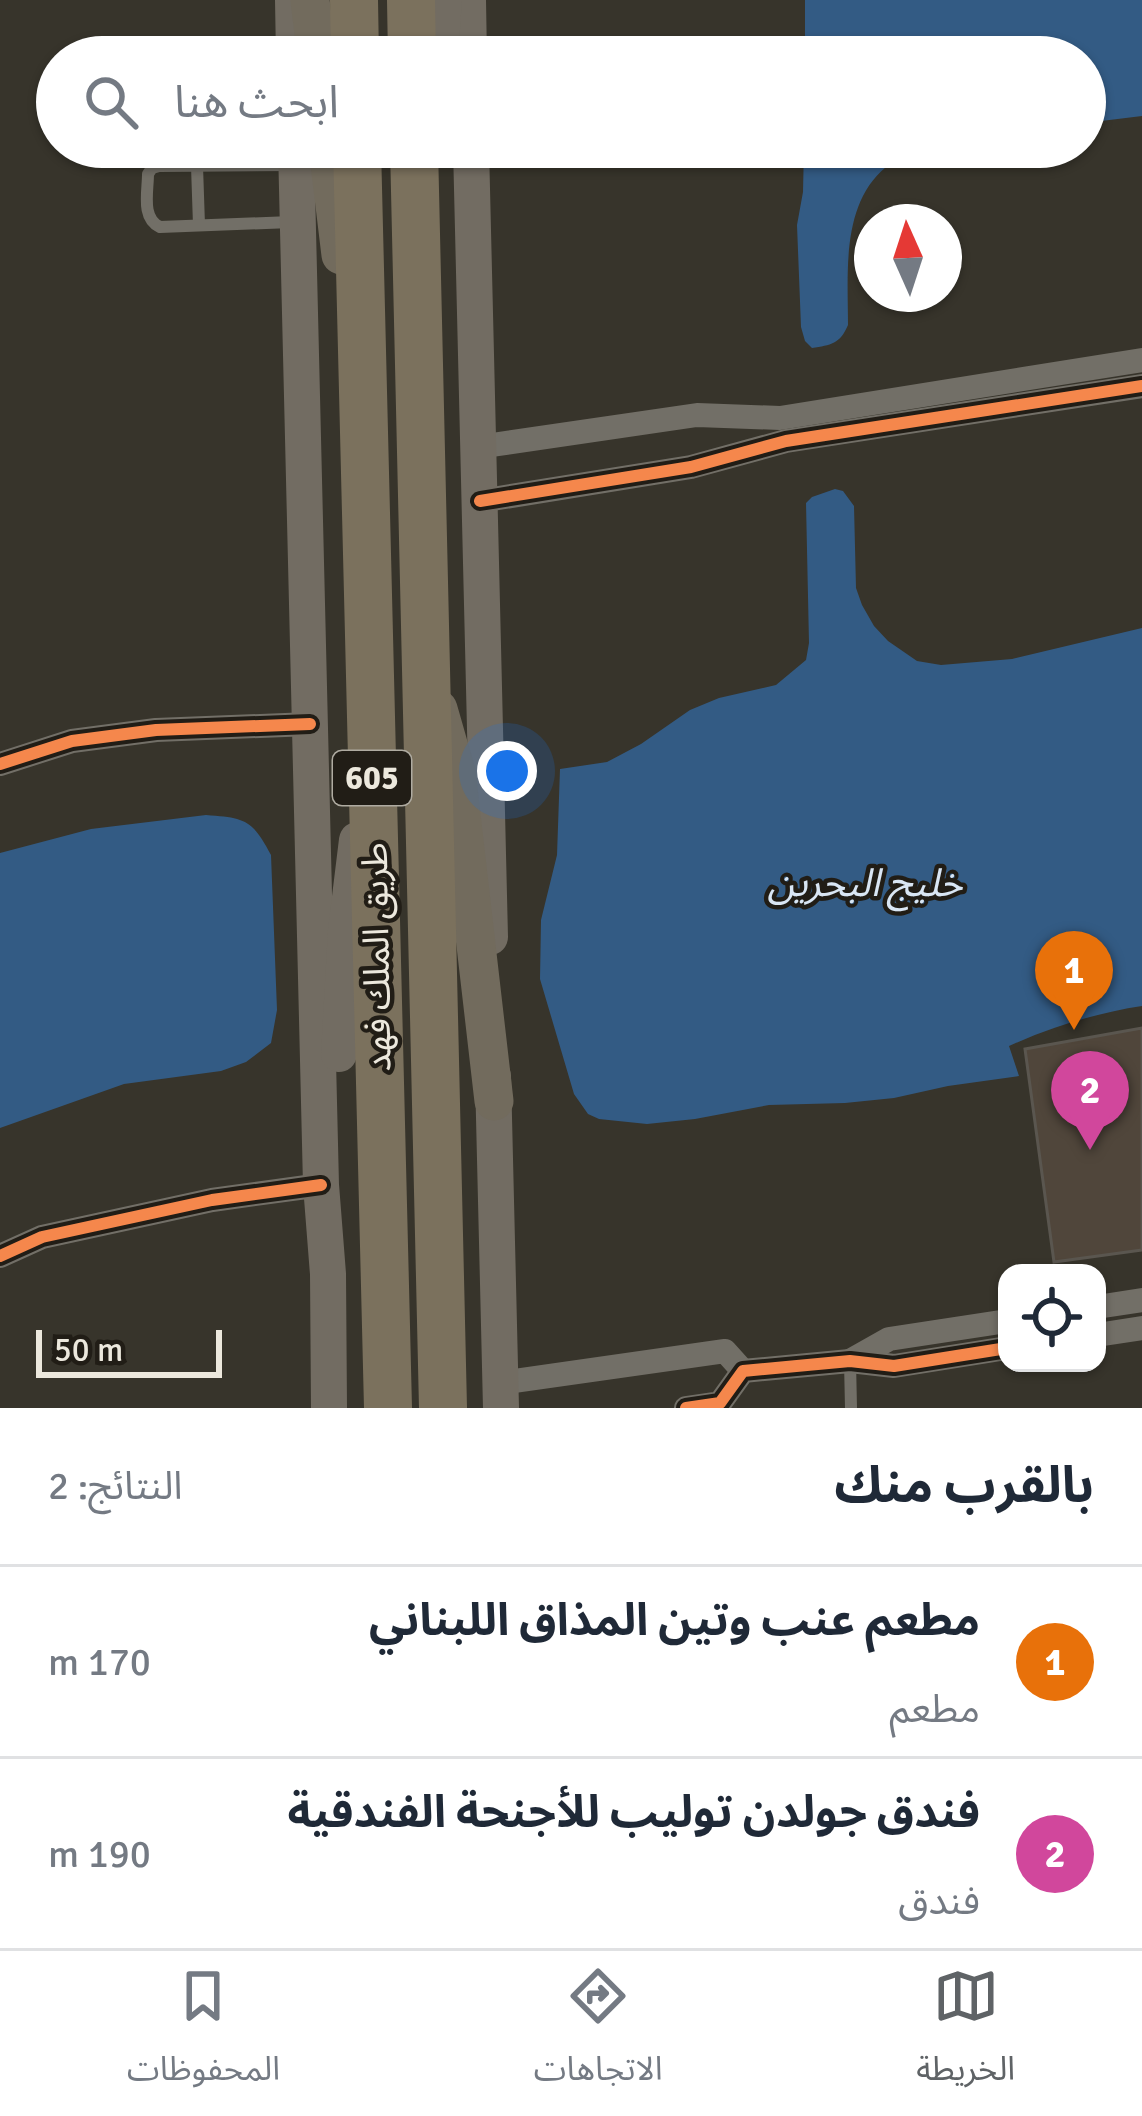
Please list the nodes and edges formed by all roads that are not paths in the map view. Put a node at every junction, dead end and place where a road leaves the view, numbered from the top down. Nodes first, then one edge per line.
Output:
1 (293, 0) edge
2 (310, 0) edge
3 (354, 0) edge
4 (410, 0) edge
5 (444, 0) edge
6 (468, 0) edge
7 (294, 36) edge
8 (314, 36) edge
9 (355, 36) edge
10 (411, 36) edge
11 (441, 36) edge
12 (469, 36) edge
13 (152, 168) edge
14 (197, 168) edge
15 (305, 168) edge
16 (310, 168) edge
17 (358, 168) edge
18 (414, 168) edge
19 (426, 168) edge
20 (471, 168) edge
21 (298, 222) junction
22 (199, 225) junction
23 (416, 238) junction
24 (1142, 360) edge
25 (1142, 386) edge
26 (478, 447) junction
27 (364, 449) junction
28 (480, 501) junction
29 (426, 668) junction
30 (310, 724) junction
31 (371, 729) junction
32 (0, 764) edge
33 (494, 1101) junction
34 (321, 1185) junction
35 (0, 1256) edge
36 (328, 1274) junction
37 (1142, 1300) edge
38 (1106, 1306) edge
39 (998, 1322) edge
40 (1142, 1328) edge
41 (1106, 1334) edge
42 (998, 1349) edge
43 (850, 1361) junction
44 (743, 1371) junction
45 (500, 1395) edge
46 (328, 1408) edge
47 (388, 1408) edge
48 (443, 1408) edge
49 (686, 1408) edge
50 (851, 1408) edge

1 - 7 main road
2 - 8 main road
3 - 9 highway
4 - 10 highway
5 - 11 main road
6 - 12 main road
13 - 22 lane
14 - 22 lane
15 - 21 main road
16 - 27 main road
17 - 27 highway, طريق الملك فهد / 605
18 - 23 highway, طريق الملك فهد / 605
19 - 23 main road
20 - 26 main road
21 - 22 lane
21 - 30 main road
23 - 29 highway, طريق الملك فهد / 605
24 - 26 street
25 - 28 street
26 - 28 main road
27 - 31 highway, طريق الملك فهد / 605
28 - 33 main road
29 - 33 main road
29 - 48 highway, طريق الملك فهد / 605
30 - 32 street
30 - 34 main road
31 - 36 main road
31 - 47 highway, طريق الملك فهد / 605
33 - 45 main road
34 - 35 street
34 - 36 main road
36 - 46 main road
37 - 38 street
39 - 43 street
40 - 41 street
42 - 43 street
43 - 44 street
43 - 50 lane
44 - 45 street
44 - 49 street

